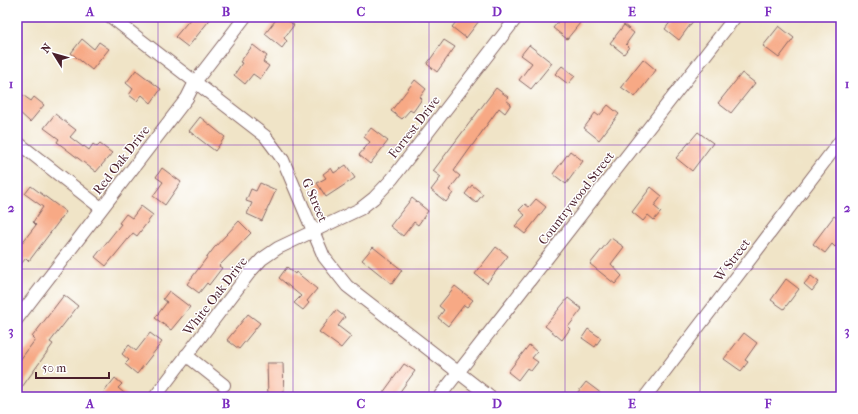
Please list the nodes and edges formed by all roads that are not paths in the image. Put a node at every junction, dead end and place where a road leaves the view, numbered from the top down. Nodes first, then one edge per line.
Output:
1 (111, 17) edge
2 (245, 17) edge
3 (517, 17) edge
4 (736, 17) edge
5 (195, 82) junction
6 (841, 140) edge
7 (17, 142) edge
8 (101, 208) junction
9 (313, 231) junction
10 (17, 319) edge
11 (186, 355) junction
12 (458, 373) junction
13 (224, 385) dead end
14 (155, 397) edge
15 (439, 397) edge
16 (490, 397) edge
17 (645, 397) edge

1 - 5 street, G Street
2 - 5 street, Red Oak Drive
3 - 9 street, Forrest Drive
4 - 12 street, Countrywood Street
5 - 8 street, Red Oak Drive
5 - 9 street, G Street
6 - 17 street, W Street
7 - 8 street
8 - 10 street, Red Oak Drive
9 - 11 street, White Oak Drive
9 - 12 street, G Street
11 - 13 street
11 - 14 street, White Oak Drive
12 - 15 street, Countrywood Street
12 - 16 street, G Street

